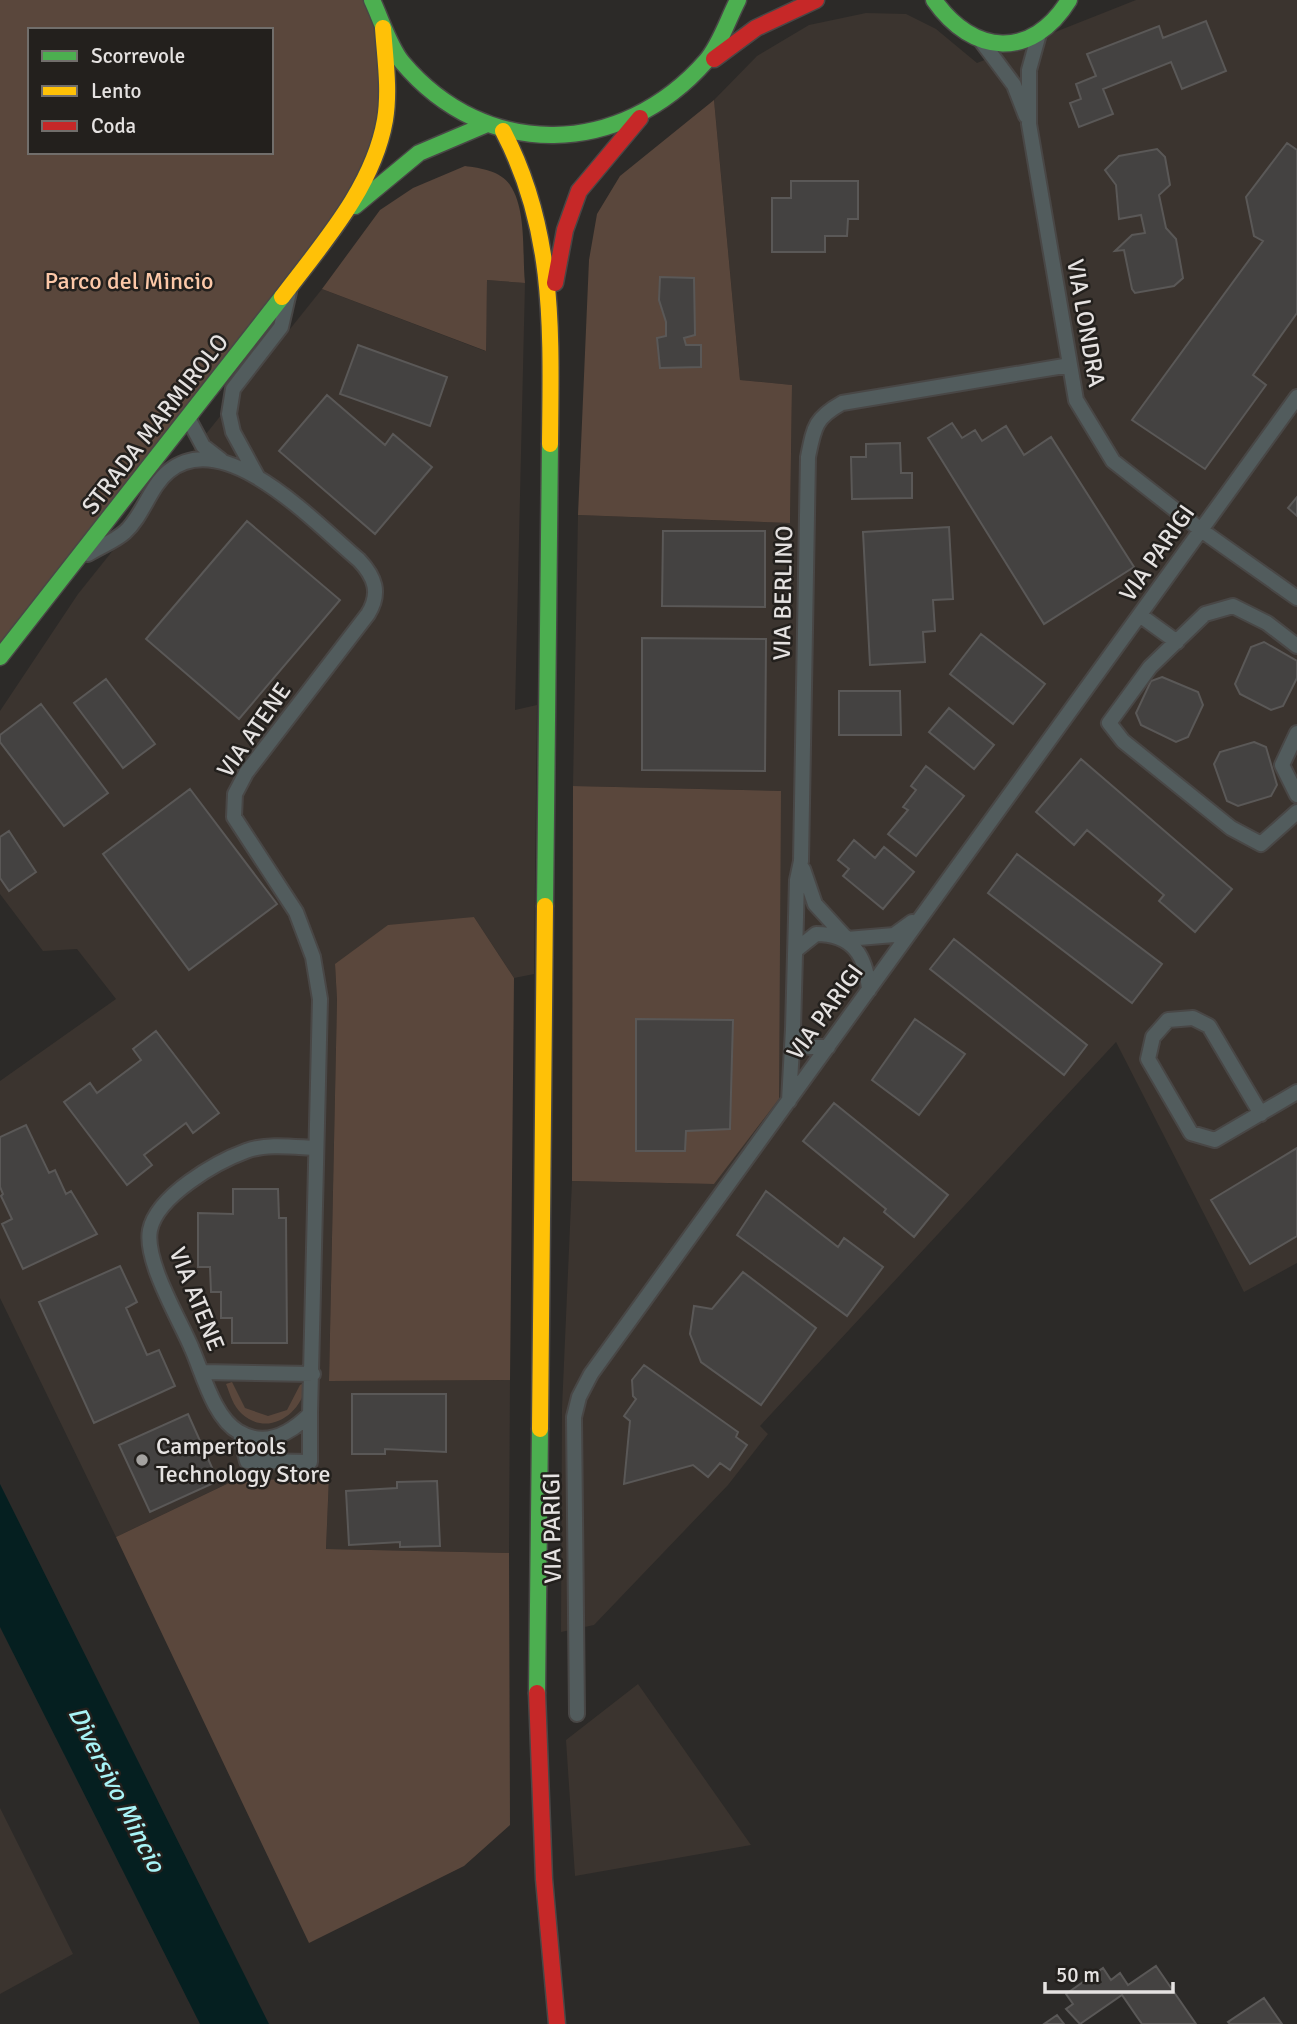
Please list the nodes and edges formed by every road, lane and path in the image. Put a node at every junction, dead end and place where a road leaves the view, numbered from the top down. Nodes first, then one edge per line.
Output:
1 (372, 0) edge
2 (738, 0) edge
3 (816, 0) edge
4 (913, 0) edge
5 (934, 0) edge
6 (1069, 0) edge
7 (942, 15) junction
8 (383, 28) junction
9 (1040, 34) junction
10 (982, 42) junction
11 (703, 67) junction
12 (640, 118) junction
13 (1029, 124) junction
14 (485, 125) junction
15 (503, 131) junction
16 (343, 217) junction
17 (290, 286) junction
18 (551, 309) junction
19 (1070, 365) junction
20 (1297, 397) edge
21 (188, 418) junction
22 (221, 460) junction
23 (257, 476) junction
24 (1201, 530) junction
25 (80, 558) junction
26 (1297, 598) edge
27 (1141, 616) junction
28 (1177, 642) junction
29 (1297, 646) edge
30 (0, 657) edge
31 (1297, 733) edge
32 (1297, 795) edge
33 (1297, 812) edge
34 (802, 861) junction
35 (924, 913) junction
36 (847, 939) junction
37 (796, 950) junction
38 (869, 990) junction
39 (793, 1030) junction
40 (828, 1048) junction
41 (1297, 1093) edge
42 (789, 1102) junction
43 (1261, 1114) junction
44 (315, 1148) junction
45 (202, 1372) junction
46 (313, 1374) junction
47 (310, 1414) junction
48 (240, 1433) junction
49 (577, 1714) dead end
50 (557, 2024) edge

1 - 8 main road
2 - 11 main road
3 - 11 main road
4 - 7 main road
5 - 7 main road
6 - 9 main road
7 - 10 main road
8 - 14 main road
8 - 16 main road, STRADA MARMIROLO
9 - 10 main road
9 - 13 street, VIA LONDRA
10 - 13 street, VIA LONDRA
11 - 12 main road
12 - 15 main road
12 - 18 main road
13 - 19 street, VIA LONDRA
14 - 15 main road
14 - 16 main road, STRADA MARMIROLO
15 - 18 main road
16 - 17 main road, STRADA MARMIROLO
17 - 21 main road, STRADA MARMIROLO
17 - 23 street, VIA ATENE
18 - 50 main road
19 - 24 street, VIA LONDRA
19 - 34 street, VIA BERLINO
20 - 24 street, VIA PARIGI
21 - 22 street
21 - 25 main road, STRADA MARMIROLO
22 - 23 street, VIA ATENE
22 - 25 street, VIA ATENE
23 - 44 street, VIA ATENE
24 - 26 street, VIA LONDRA
24 - 27 street, VIA PARIGI
25 - 30 main road, STRADA MARMIROLO
27 - 28 street
27 - 35 street, VIA PARIGI
28 - 29 street
28 - 33 street
31 - 32 street
34 - 36 street
34 - 37 street, VIA BERLINO
35 - 36 street
35 - 38 street, VIA PARIGI
36 - 37 street
36 - 38 street
37 - 39 street, VIA BERLINO
38 - 40 street, VIA PARIGI
39 - 40 street
39 - 42 street, VIA BERLINO
40 - 42 street, VIA PARIGI
41 - 43 street
42 - 49 street, VIA PARIGI
43 - 43 street
44 - 45 street, VIA ATENE
44 - 46 street, VIA ATENE
45 - 46 street, VIA ATENE
45 - 48 street, VIA ATENE
46 - 47 street, VIA ATENE
47 - 48 street
47 - 48 street, VIA ATENE

